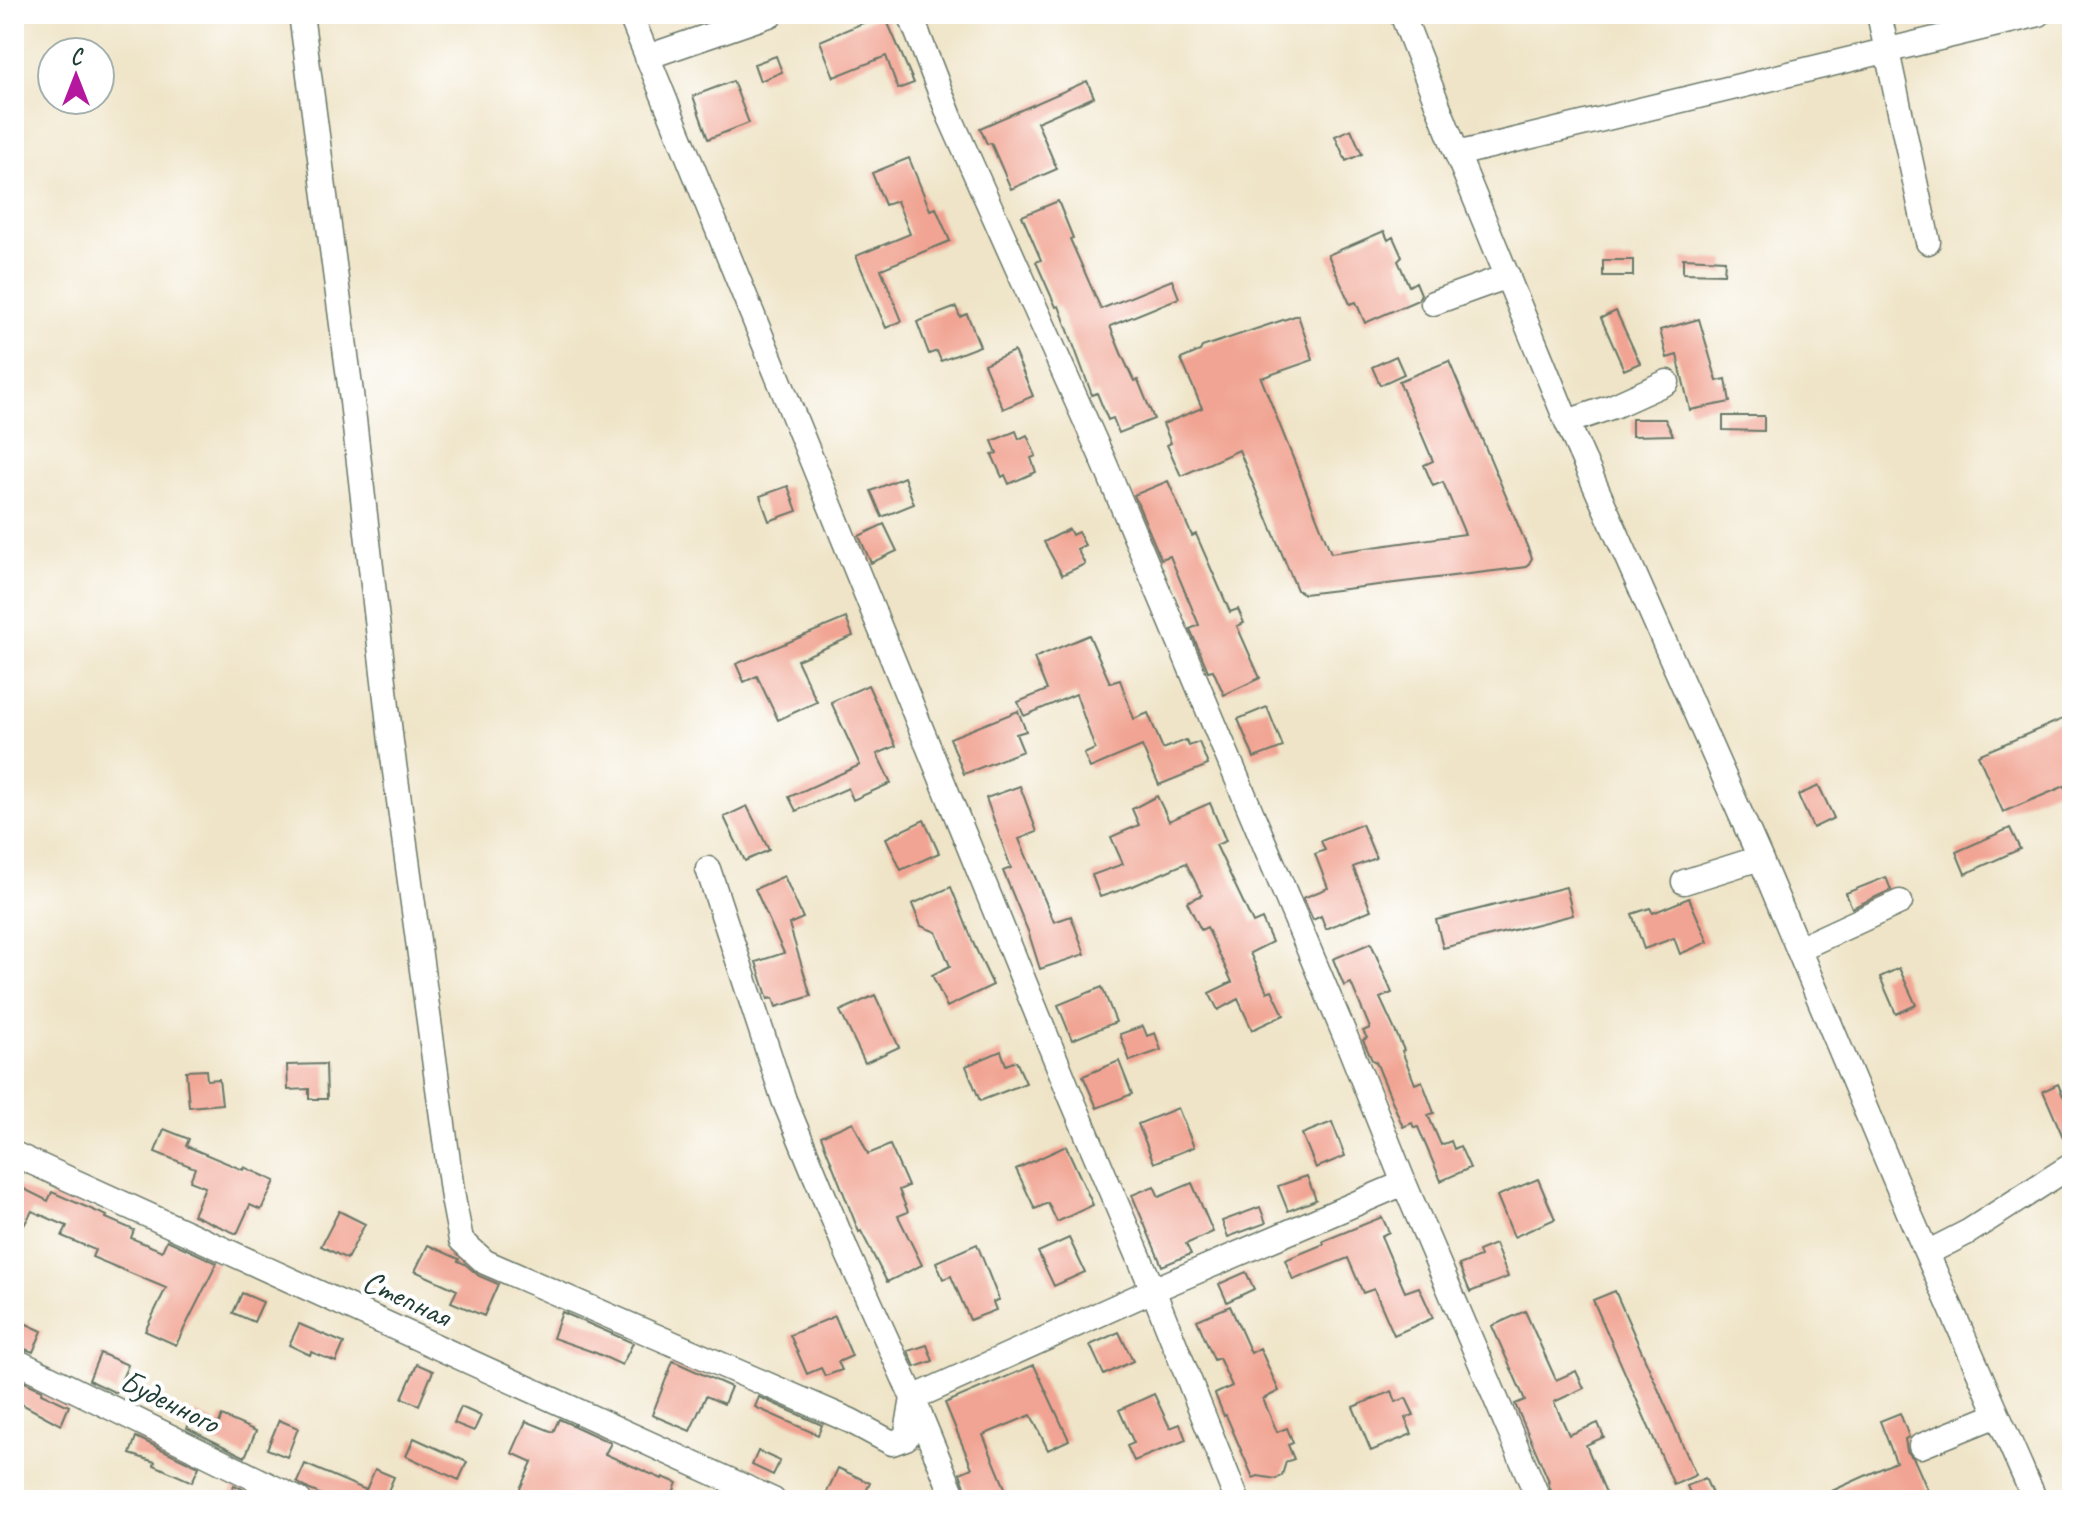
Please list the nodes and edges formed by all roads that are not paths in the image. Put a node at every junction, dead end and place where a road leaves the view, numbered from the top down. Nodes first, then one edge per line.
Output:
1 (301, 14) edge
2 (630, 14) edge
3 (772, 14) edge
4 (910, 14) edge
5 (1402, 14) edge
6 (1879, 14) edge
7 (2039, 14) edge
8 (1887, 50) junction
9 (647, 57) junction
10 (1457, 154) junction
11 (1928, 242) dead end
12 (1508, 276) junction
13 (1433, 303) dead end
14 (1667, 382) dead end
15 (1567, 422) junction
16 (1760, 858) junction
17 (708, 869) dead end
18 (1684, 882) dead end
19 (1900, 902) dead end
20 (1798, 949) junction
21 (14, 1154) edge
22 (2072, 1165) edge
23 (1404, 1183) junction
24 (1927, 1253) junction
25 (1153, 1290) junction
26 (14, 1360) edge
27 (913, 1398) junction
28 (1997, 1415) junction
29 (1921, 1446) dead end
30 (746, 1495) edge
31 (299, 1500) edge
32 (773, 1500) edge
33 (955, 1500) edge
34 (1237, 1500) edge
35 (1539, 1500) edge
36 (2035, 1500) edge

1 - 27 street
2 - 9 street
3 - 9 street
4 - 23 street
5 - 10 street
6 - 8 street
7 - 8 street
8 - 10 street
8 - 11 street
9 - 25 street
10 - 12 street
12 - 13 street
12 - 15 street
14 - 15 street
15 - 16 street
16 - 18 street
16 - 20 street
17 - 27 street
19 - 20 street
20 - 24 street
21 - 30 street, Степная
22 - 24 street
23 - 25 street
23 - 35 street
24 - 28 street
25 - 27 street
25 - 34 street
26 - 31 street, Буденного
27 - 33 street
28 - 29 street
28 - 36 street
30 - 32 street, Степная

